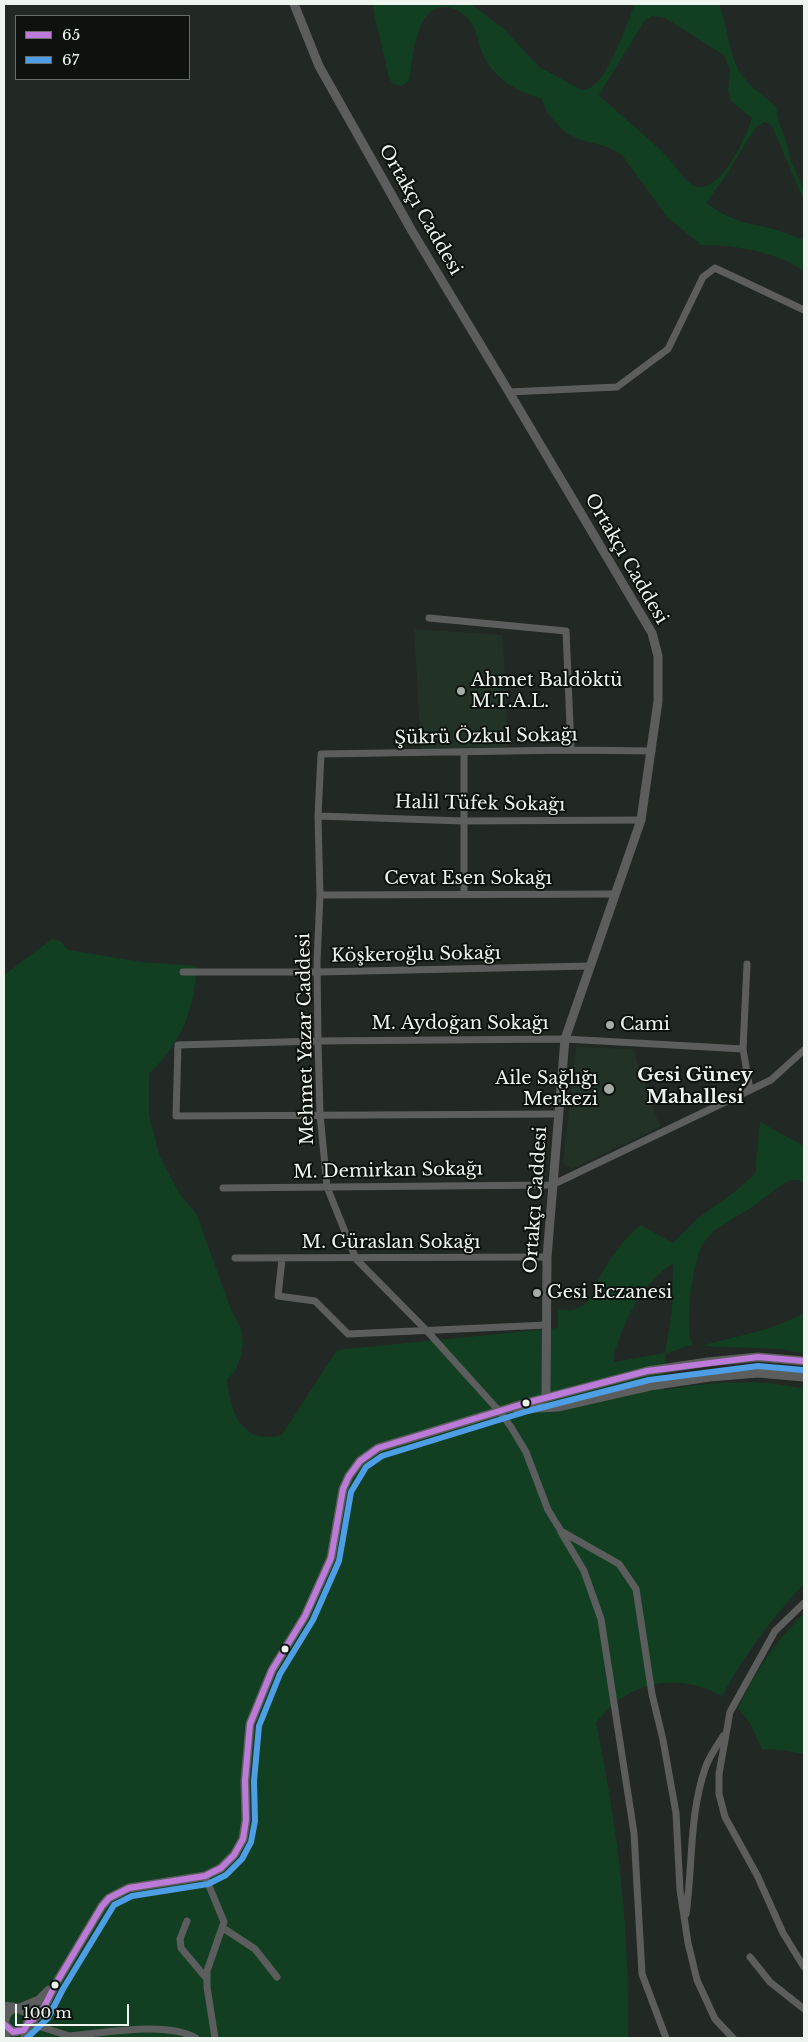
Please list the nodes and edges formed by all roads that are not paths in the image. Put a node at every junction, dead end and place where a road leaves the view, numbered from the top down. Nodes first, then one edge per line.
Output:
1 (294, 4) edge
2 (804, 310) edge
3 (509, 392) junction
4 (429, 618) dead end
5 (571, 750) junction
6 (652, 751) junction
7 (464, 752) junction
8 (321, 754) joint
9 (318, 816) junction
10 (641, 820) junction
11 (463, 821) junction
12 (464, 894) junction
13 (616, 894) junction
14 (320, 895) junction
15 (747, 964) dead end
16 (589, 966) junction
17 (183, 972) dead end
18 (319, 972) junction
19 (565, 1039) junction
20 (318, 1041) junction
21 (743, 1049) junction
22 (804, 1050) edge
23 (750, 1090) junction
24 (320, 1114) junction
25 (558, 1114) junction
26 (552, 1185) junction
27 (327, 1187) junction
28 (224, 1188) dead end
29 (547, 1257) junction
30 (235, 1258) dead end
31 (282, 1259) junction
32 (356, 1259) junction
33 (547, 1325) junction
34 (427, 1331) junction
35 (804, 1361) edge
36 (804, 1377) edge
37 (546, 1398) junction
38 (499, 1411) junction
39 (561, 1531) junction
40 (804, 1603) edge
41 (727, 1729) junction
42 (205, 1876) junction
43 (188, 1921) dead end
44 (684, 1921) junction
45 (223, 1928) junction
46 (750, 1957) dead end
47 (804, 1967) edge
48 (277, 1977) dead end
49 (207, 1979) junction
50 (55, 1985) junction
51 (4, 2006) edge
52 (18, 2008) junction
53 (804, 2009) edge
54 (28, 2023) junction
55 (4, 2024) edge
56 (105, 2036) edge
57 (72, 2037) edge
58 (6, 2038) edge
59 (25, 2038) edge
60 (196, 2038) edge
61 (215, 2038) edge
62 (666, 2038) edge
63 (733, 2038) edge

1 - 3 street, Ortakçı Caddesi
2 - 3 street
3 - 6 street, Ortakçı Caddesi
4 - 5 street
5 - 6 street, Şükrü Özkul Sokağı
5 - 7 street, Şükrü Özkul Sokağı
6 - 10 street, Ortakçı Caddesi
7 - 8 street, Şükrü Özkul Sokağı
7 - 11 street
8 - 9 street, Mehmet Yazar Caddesi
9 - 11 street, Halil Tüfek Sokağı
9 - 14 street, Mehmet Yazar Caddesi
10 - 11 street, Halil Tüfek Sokağı
10 - 13 street, Ortakçı Caddesi
11 - 12 street
12 - 13 street, Cevat Esen Sokağı
12 - 14 street, Cevat Esen Sokağı
13 - 16 street, Ortakçı Caddesi
14 - 18 street, Mehmet Yazar Caddesi
15 - 21 street
16 - 18 street, Köşkeroğlu Sokağı
16 - 19 street, Ortakçı Caddesi
17 - 18 street, Köşkeroğlu Sokağı
18 - 20 street, Mehmet Yazar Caddesi
19 - 20 street, M. Aydoğan Sokağı
19 - 21 street, M. Aydoğan Sokağı
19 - 25 street, Ortakçı Caddesi
20 - 24 street, Mehmet Yazar Caddesi
20 - 24 street, M. Aydoğan Sokağı
21 - 23 street
22 - 23 street
23 - 26 street
24 - 25 street
24 - 27 street, Mehmet Yazar Caddesi
25 - 26 street, Ortakçı Caddesi
26 - 27 street, M. Demirkan Sokağı
26 - 29 street, Ortakçı Caddesi
27 - 28 street, M. Demirkan Sokağı
27 - 32 street, Mehmet Yazar Caddesi
29 - 32 street, M. Güraslan Sokağı
29 - 33 street, Ortakçı Caddesi
30 - 31 street, M. Güraslan Sokağı
31 - 32 street, M. Güraslan Sokağı
31 - 34 street
32 - 34 street, Mehmet Yazar Caddesi
33 - 34 street
33 - 37 street, Ortakçı Caddesi
34 - 38 street, Mehmet Yazar Caddesi
35 - 37 street
36 - 38 street
37 - 38 street
38 - 39 street, Mehmet Yazar Caddesi
38 - 42 street
39 - 44 street
39 - 62 street, Mehmet Yazar Caddesi
40 - 41 street
41 - 44 street
41 - 47 street
42 - 45 street
42 - 50 street
43 - 49 street
44 - 63 street
45 - 48 street
45 - 49 street
46 - 53 street
49 - 61 street
50 - 52 street
50 - 54 street
51 - 52 street
52 - 54 street
52 - 55 street
54 - 55 street
54 - 57 street
54 - 59 street
55 - 58 street
56 - 57 street
56 - 60 street

